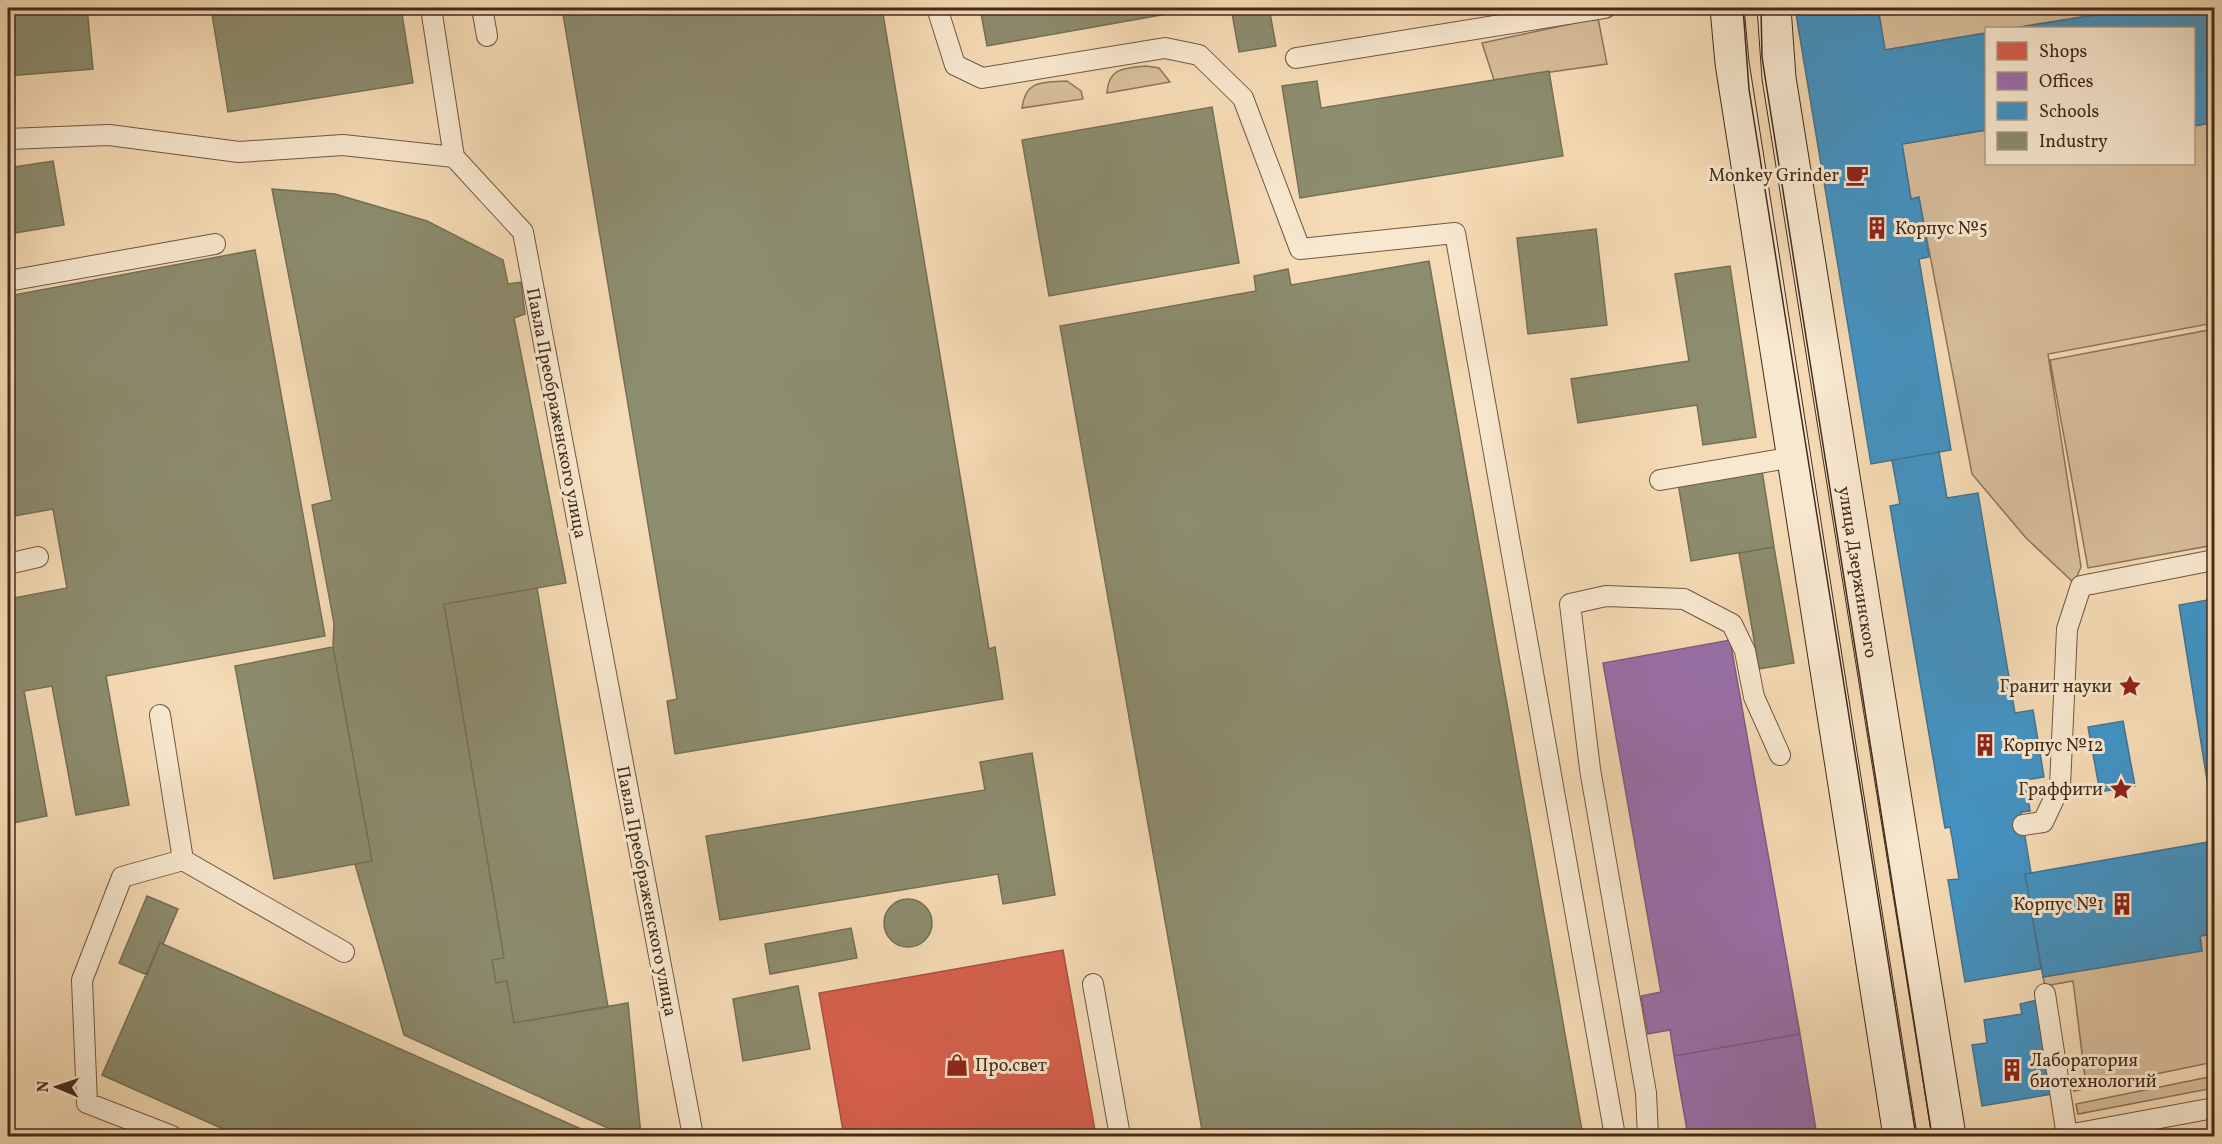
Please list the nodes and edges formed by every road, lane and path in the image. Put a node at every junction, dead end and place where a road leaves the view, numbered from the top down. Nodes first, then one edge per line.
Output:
1 (431, 8) edge
2 (482, 8) edge
3 (937, 8) edge
4 (1605, 8) edge
5 (1727, 8) edge
6 (1774, 8) edge
7 (487, 36) dead end
8 (1296, 58) dead end
9 (8, 139) edge
10 (454, 157) junction
11 (214, 244) dead end
12 (8, 281) edge
13 (1794, 457) junction
14 (1660, 480) dead end
15 (38, 557) dead end
16 (2214, 560) edge
17 (8, 564) edge
18 (160, 715) dead end
19 (1780, 755) dead end
20 (2023, 825) dead end
21 (183, 860) junction
22 (344, 952) dead end
23 (1093, 984) dead end
24 (2045, 994) dead end
25 (2214, 1108) edge
26 (2067, 1136) edge
27 (172, 1137) edge
28 (693, 1137) edge
29 (1120, 1137) edge
30 (1615, 1137) edge
31 (1648, 1137) edge
32 (1900, 1137) edge
33 (1949, 1137) edge
34 (2062, 1137) edge

1 - 10 lane
2 - 7 lane
3 - 30 lane
4 - 8 lane
5 - 13 main road
6 - 33 main road, улица Дзержинского
9 - 10 lane
10 - 28 lane, Павла Преображенского улица
11 - 12 lane
13 - 14 lane
13 - 32 main road
15 - 17 lane
16 - 20 lane
18 - 21 lane
19 - 31 lane
21 - 22 lane
21 - 27 lane
23 - 29 lane
24 - 26 lane
25 - 26 lane
26 - 34 lane

